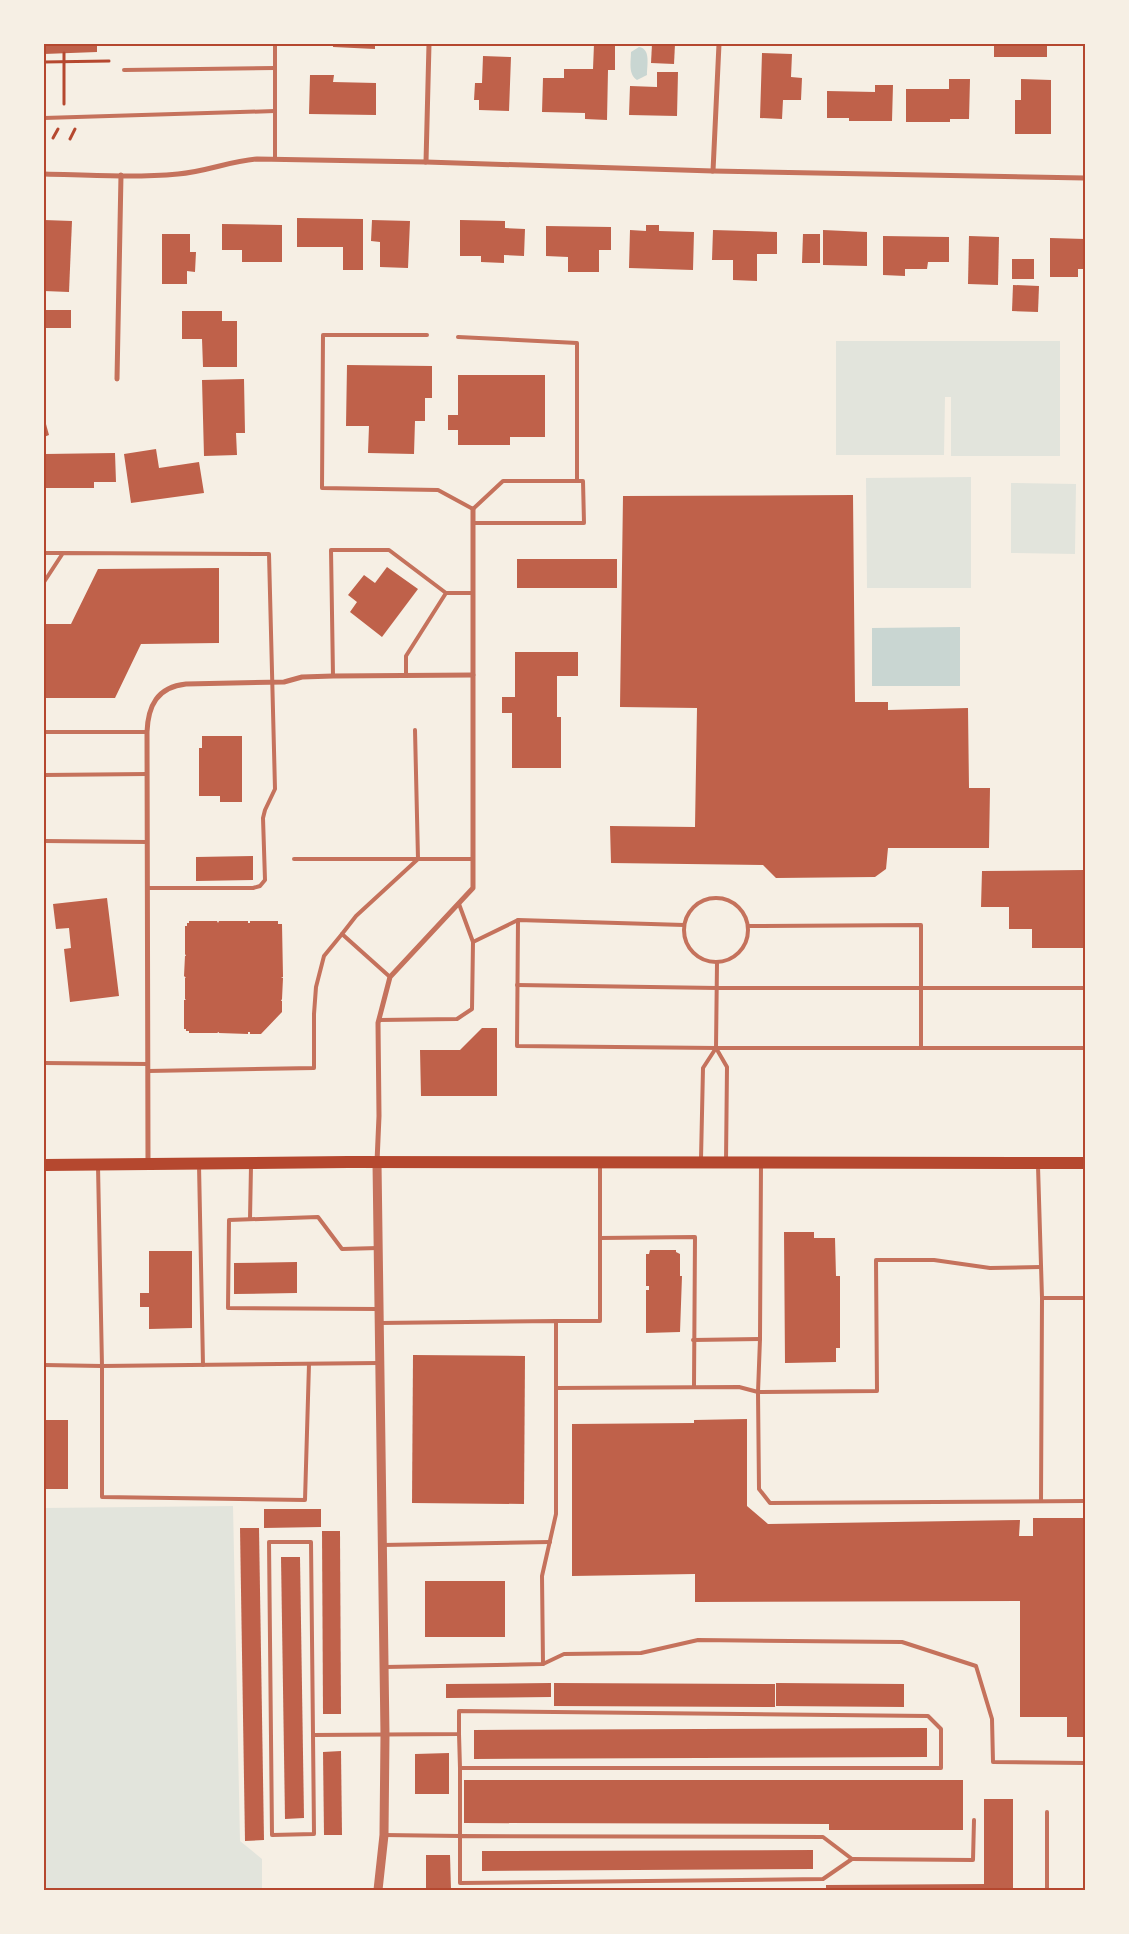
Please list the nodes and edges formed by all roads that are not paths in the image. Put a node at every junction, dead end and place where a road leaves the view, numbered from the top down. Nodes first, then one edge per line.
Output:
1 (275, 44) edge
2 (429, 44) edge
3 (719, 44) edge
4 (275, 68) junction
5 (124, 70) dead end
6 (275, 110) junction
7 (44, 118) edge
8 (275, 159) junction
9 (426, 162) junction
10 (713, 171) junction
11 (44, 174) edge
12 (120, 175) junction
13 (1085, 178) edge
14 (427, 336) dead end
15 (458, 337) dead end
16 (118, 379) dead end
17 (577, 481) junction
18 (474, 509) junction
19 (474, 523) junction
20 (44, 553) edge
21 (63, 553) junction
22 (44, 582) edge
23 (446, 593) junction
24 (474, 593) junction
25 (474, 675) junction
26 (332, 676) junction
27 (406, 676) junction
28 (271, 683) junction
29 (415, 730) dead end
30 (44, 732) edge
31 (147, 732) junction
32 (147, 774) junction
33 (44, 775) edge
34 (44, 841) edge
35 (147, 842) junction
36 (294, 859) dead end
37 (418, 859) junction
38 (474, 859) junction
39 (147, 888) junction
40 (458, 904) junction
41 (518, 920) junction
42 (684, 925) junction
43 (748, 926) junction
44 (342, 934) junction
45 (474, 942) junction
46 (717, 962) junction
47 (390, 977) junction
48 (518, 986) junction
49 (717, 988) junction
50 (921, 988) junction
51 (1085, 988) edge
52 (379, 1020) junction
53 (921, 1047) junction
54 (716, 1048) junction
55 (1085, 1048) edge
56 (44, 1063) edge
57 (148, 1064) junction
58 (148, 1071) junction
59 (377, 1163) junction
60 (600, 1163) junction
61 (701, 1163) junction
62 (726, 1163) junction
63 (761, 1163) junction
64 (1038, 1163) junction
65 (1085, 1163) edge
66 (199, 1164) junction
67 (251, 1164) junction
68 (98, 1165) junction
69 (148, 1165) junction
70 (44, 1166) edge
71 (250, 1219) junction
72 (600, 1238) junction
73 (378, 1248) junction
74 (1041, 1267) junction
75 (1042, 1298) junction
76 (1085, 1298) edge
77 (378, 1309) junction
78 (556, 1321) junction
79 (379, 1323) junction
80 (760, 1339) junction
81 (693, 1340) junction
82 (379, 1362) junction
83 (308, 1364) junction
84 (44, 1365) edge
85 (203, 1365) junction
86 (102, 1366) junction
87 (694, 1386) junction
88 (556, 1388) junction
89 (758, 1392) junction
90 (1041, 1501) junction
91 (1085, 1501) edge
92 (550, 1542) junction
93 (382, 1545) junction
94 (543, 1664) junction
95 (384, 1667) junction
96 (313, 1734) junction
97 (385, 1734) junction
98 (459, 1734) junction
99 (1085, 1763) edge
100 (460, 1768) junction
101 (1047, 1812) dead end
102 (974, 1820) dead end
103 (384, 1835) junction
104 (460, 1836) junction
105 (852, 1859) junction
106 (378, 1890) edge
107 (1047, 1890) edge

1 - 4 lane
2 - 9 street
3 - 10 street
4 - 5 lane
4 - 6 lane
6 - 7 lane
6 - 8 lane
8 - 9 street
8 - 12 street
9 - 10 street
10 - 13 street
11 - 12 street
12 - 16 street
14 - 18 lane
15 - 17 lane
17 - 18 lane
17 - 19 lane
18 - 19 street
19 - 24 street
20 - 21 lane
21 - 22 lane
21 - 28 lane
23 - 24 lane
23 - 26 lane
23 - 27 lane
24 - 25 street
25 - 27 street
25 - 38 street
26 - 27 street
26 - 28 street
28 - 31 street
28 - 39 lane
29 - 37 lane
30 - 31 lane
31 - 32 street
32 - 33 lane
32 - 35 street
34 - 35 lane
35 - 39 street
36 - 37 lane
37 - 38 lane
37 - 44 lane
38 - 40 street
39 - 57 street
40 - 45 lane
40 - 47 street
41 - 42 lane
41 - 45 lane
41 - 48 lane
42 - 43 lane
42 - 46 lane
43 - 46 lane
43 - 50 lane
44 - 47 lane
44 - 58 lane
45 - 52 lane
46 - 49 lane
47 - 52 street
48 - 49 lane
48 - 54 lane
49 - 50 lane
49 - 54 lane
50 - 51 lane
50 - 53 lane
52 - 59 street
53 - 54 lane
53 - 55 lane
54 - 61 lane
54 - 62 lane
56 - 57 lane
57 - 58 street
58 - 69 street
59 - 60 main road
59 - 67 main road
59 - 73 street
60 - 61 main road
60 - 72 lane
61 - 62 main road
62 - 63 main road
63 - 64 main road
63 - 80 lane
64 - 65 main road
64 - 74 lane
66 - 67 main road
66 - 69 main road
66 - 85 lane
67 - 71 lane
68 - 69 main road
68 - 70 main road
68 - 86 lane
71 - 73 lane
71 - 77 lane
72 - 78 lane
72 - 81 lane
73 - 77 street
74 - 75 lane
74 - 89 lane
75 - 76 lane
75 - 90 lane
77 - 79 street
78 - 79 lane
78 - 88 lane
79 - 82 street
80 - 81 lane
80 - 89 lane
81 - 87 lane
82 - 83 lane
82 - 93 street
83 - 85 lane
83 - 86 lane
84 - 86 lane
85 - 86 lane
87 - 88 lane
87 - 89 lane
88 - 92 lane
89 - 90 lane
90 - 91 lane
92 - 93 lane
92 - 94 lane
93 - 95 street
94 - 95 lane
94 - 99 lane
95 - 97 street
96 - 96 lane
96 - 97 lane
97 - 98 lane
97 - 103 street
98 - 100 lane
98 - 100 lane
100 - 104 lane
101 - 107 lane
102 - 105 lane
103 - 104 lane
103 - 106 street
104 - 105 lane
104 - 105 lane

